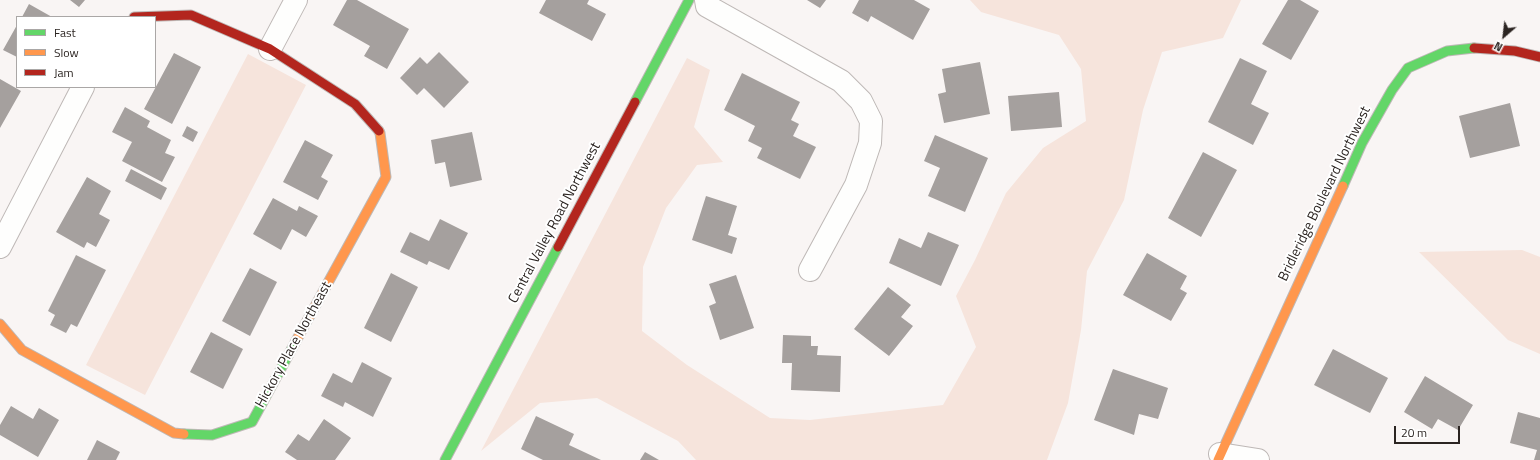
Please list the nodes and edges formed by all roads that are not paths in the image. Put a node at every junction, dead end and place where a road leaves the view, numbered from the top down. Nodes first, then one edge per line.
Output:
1 (296, 0) edge
2 (689, 0) edge
3 (706, 0) edge
4 (156, 16) edge
5 (270, 49) junction
6 (1540, 57) edge
7 (82, 88) edge
8 (0, 247) edge
9 (810, 270) dead end
10 (0, 324) edge
11 (1219, 457) edge
12 (445, 460) edge
13 (1258, 460) edge

1 - 5 street
2 - 12 street, Central Valley Road Northwest
3 - 9 street
4 - 5 street, Hickory Place Northeast
5 - 10 street, Hickory Place Northeast
6 - 11 street, Bridleridge Boulevard Northwest
7 - 8 street
11 - 13 street

